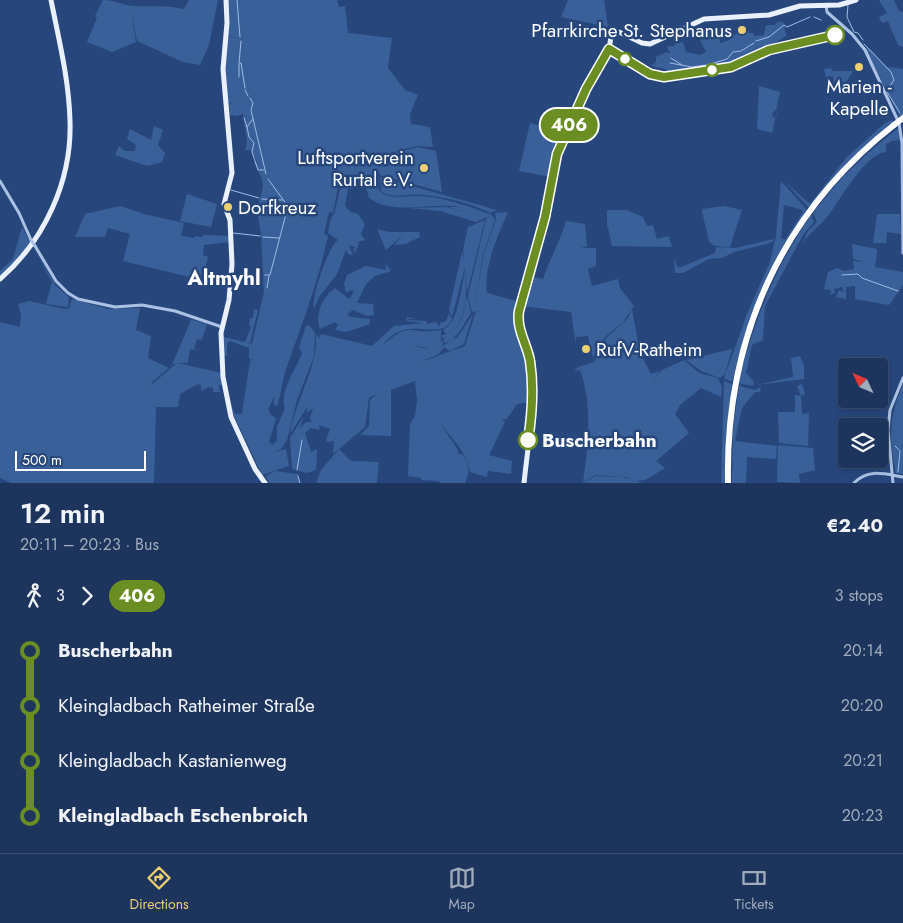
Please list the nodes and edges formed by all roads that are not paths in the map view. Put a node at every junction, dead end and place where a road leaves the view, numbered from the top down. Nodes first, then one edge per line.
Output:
1 (51, 0) edge
2 (226, 0) edge
3 (856, 0) edge
4 (812, 3) edge
5 (826, 6) junction
6 (899, 123) edge
7 (0, 181) edge
8 (903, 253) edge
9 (0, 280) edge
10 (222, 327) junction
11 (903, 378) edge
12 (893, 475) junction
13 (902, 477) edge
14 (265, 483) edge
15 (524, 483) edge
16 (730, 483) edge
17 (854, 483) edge
18 (893, 483) edge

1 - 9 main road
2 - 10 main road
3 - 5 main road
4 - 5 main road
4 - 15 main road
5 - 6 street
6 - 8 street
6 - 16 highway
7 - 10 street, bridge
10 - 14 main road
11 - 12 street
12 - 13 street
12 - 17 street
12 - 18 street
13 - 18 street

